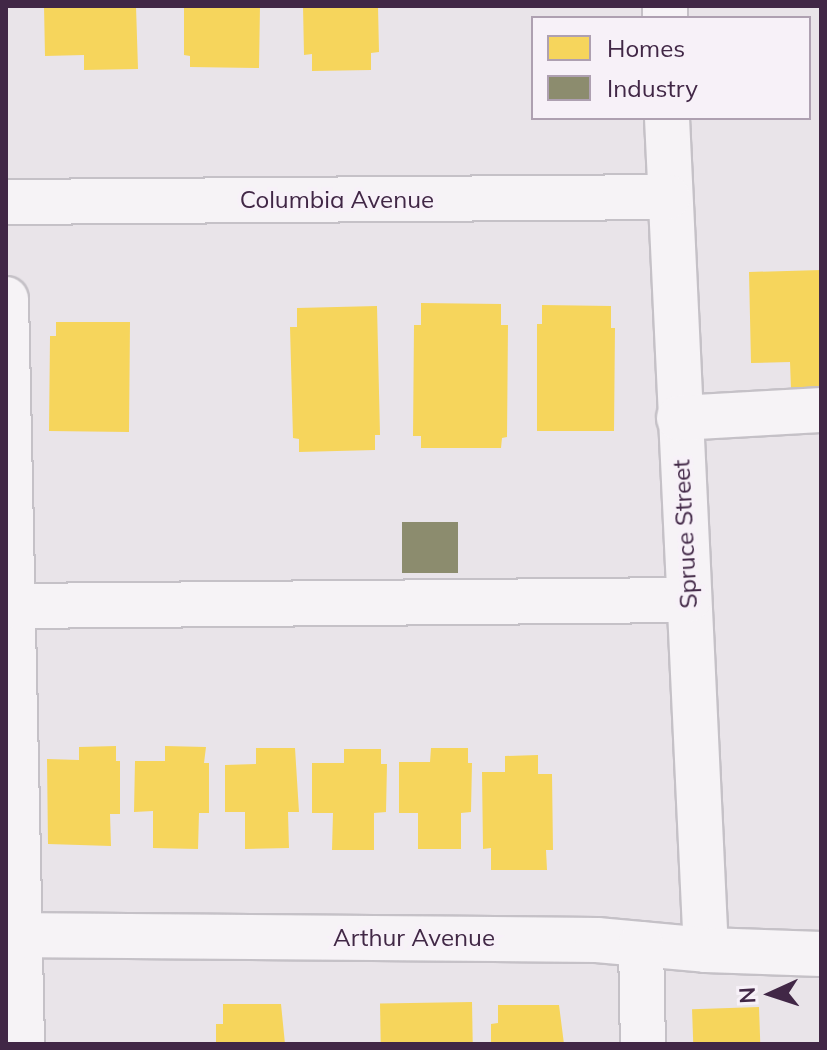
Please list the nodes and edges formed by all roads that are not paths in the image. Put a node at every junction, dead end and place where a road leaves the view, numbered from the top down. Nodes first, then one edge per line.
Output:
1 (667, 120) edge
2 (668, 197) junction
3 (6, 202) edge
4 (6, 299) edge
5 (821, 410) edge
6 (679, 418) junction
7 (688, 600) junction
8 (13, 606) junction
9 (14, 935) edge
10 (641, 944) junction
11 (706, 950) junction
12 (821, 954) edge
13 (22, 1044) edge
14 (643, 1044) edge

1 - 2 street, Spruce Street
2 - 3 street, Columbia Avenue
2 - 6 street, Spruce Street
4 - 8 street
5 - 6 street
6 - 7 street, Spruce Street
7 - 8 street
7 - 11 street, Spruce Street
8 - 9 street
9 - 10 street, Arthur Avenue
9 - 13 street
10 - 11 street, Arthur Avenue
10 - 14 street
11 - 12 street, Arthur Avenue

